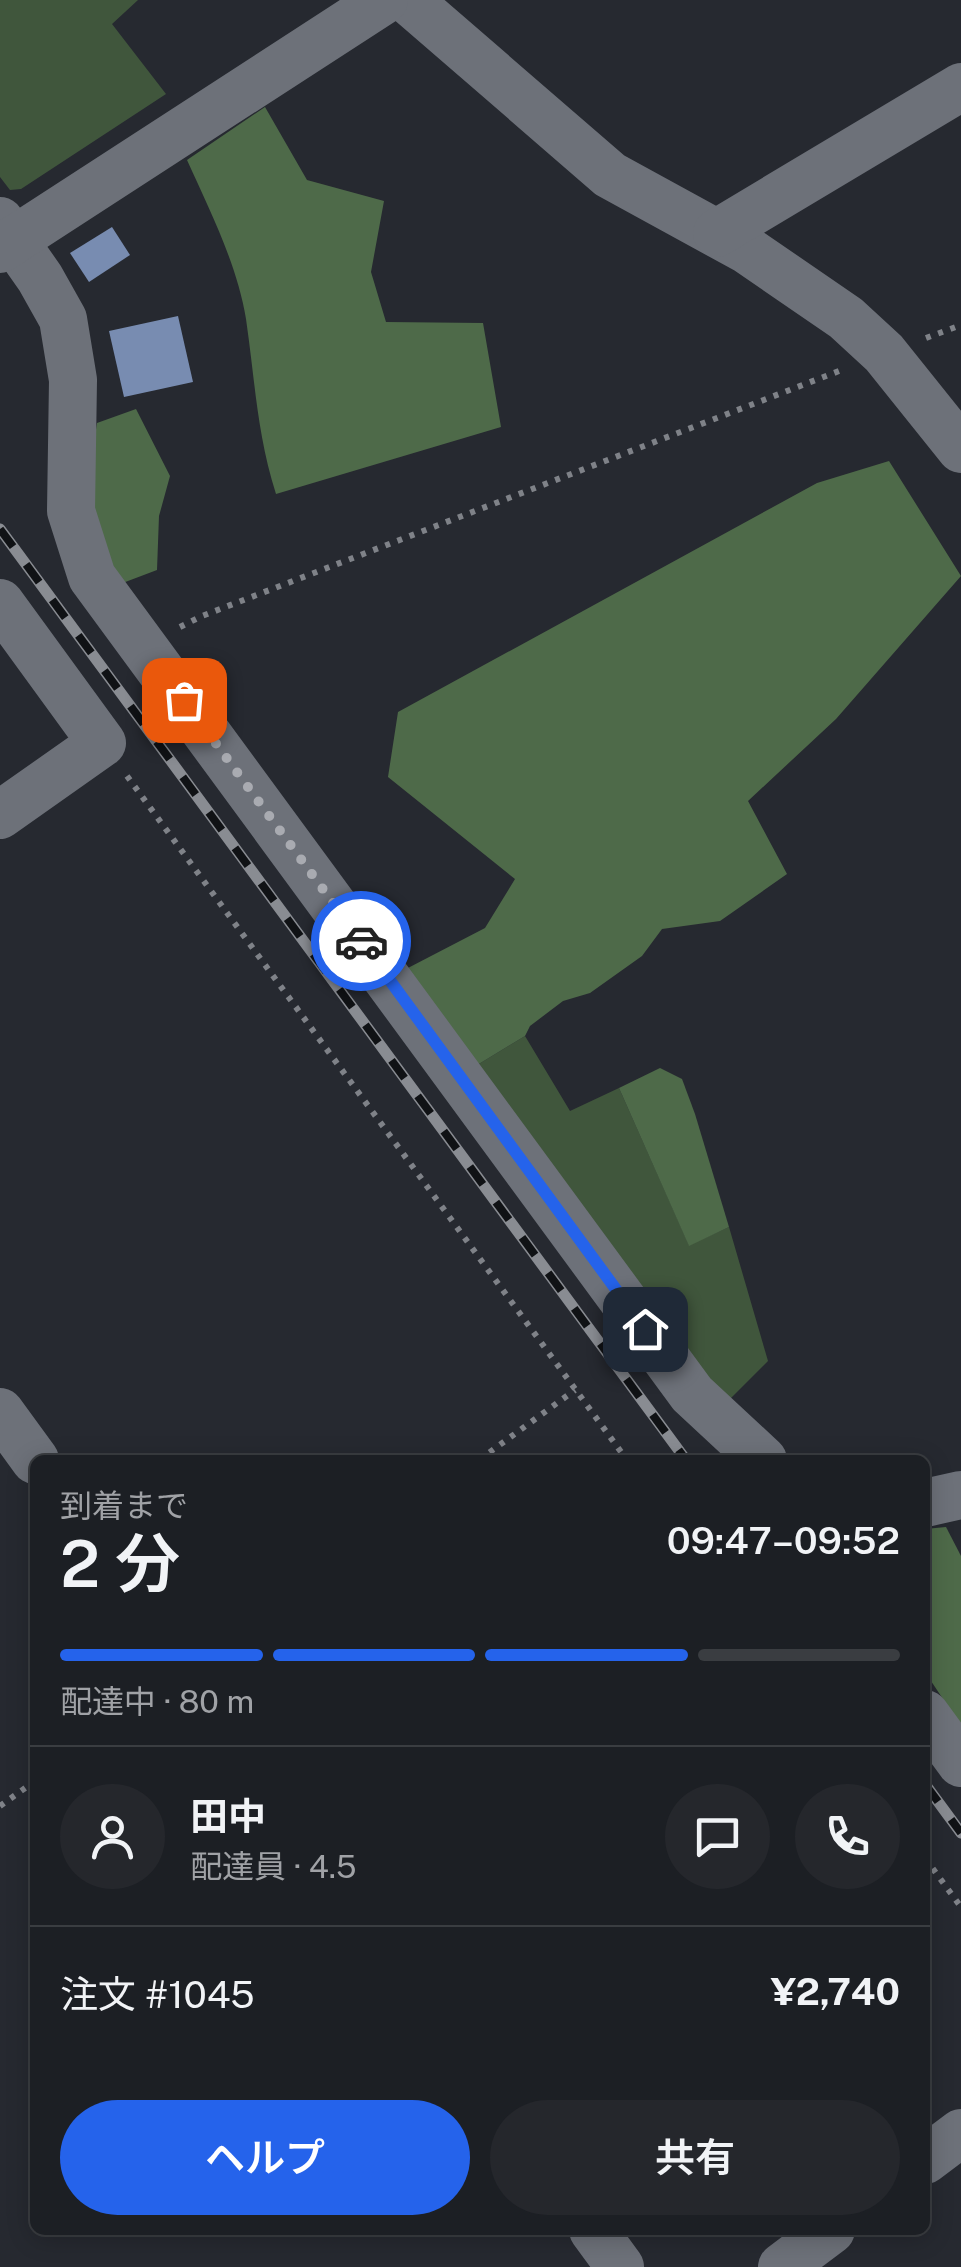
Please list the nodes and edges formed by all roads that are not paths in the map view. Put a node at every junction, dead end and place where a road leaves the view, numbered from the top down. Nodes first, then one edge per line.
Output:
1 (384, 0) edge
2 (408, 0) edge
3 (961, 87) edge
4 (717, 233) junction
5 (5, 237) edge
6 (961, 449) edge
7 (0, 603) edge
8 (0, 815) edge
9 (0, 1412) edge
10 (31, 1455) edge
11 (758, 1455) edge
12 (961, 1495) edge
13 (930, 1502) edge
14 (930, 1721) edge
15 (961, 1763) edge
16 (961, 2133) edge
17 (930, 2156) edge
18 (597, 2235) edge
19 (824, 2235) edge
20 (620, 2267) edge
21 (782, 2267) edge

1 - 5 street
2 - 4 street
3 - 4 street
4 - 6 street
5 - 11 street
7 - 8 street
9 - 10 street
12 - 13 street
14 - 15 street
16 - 17 street
18 - 20 street
19 - 21 street

